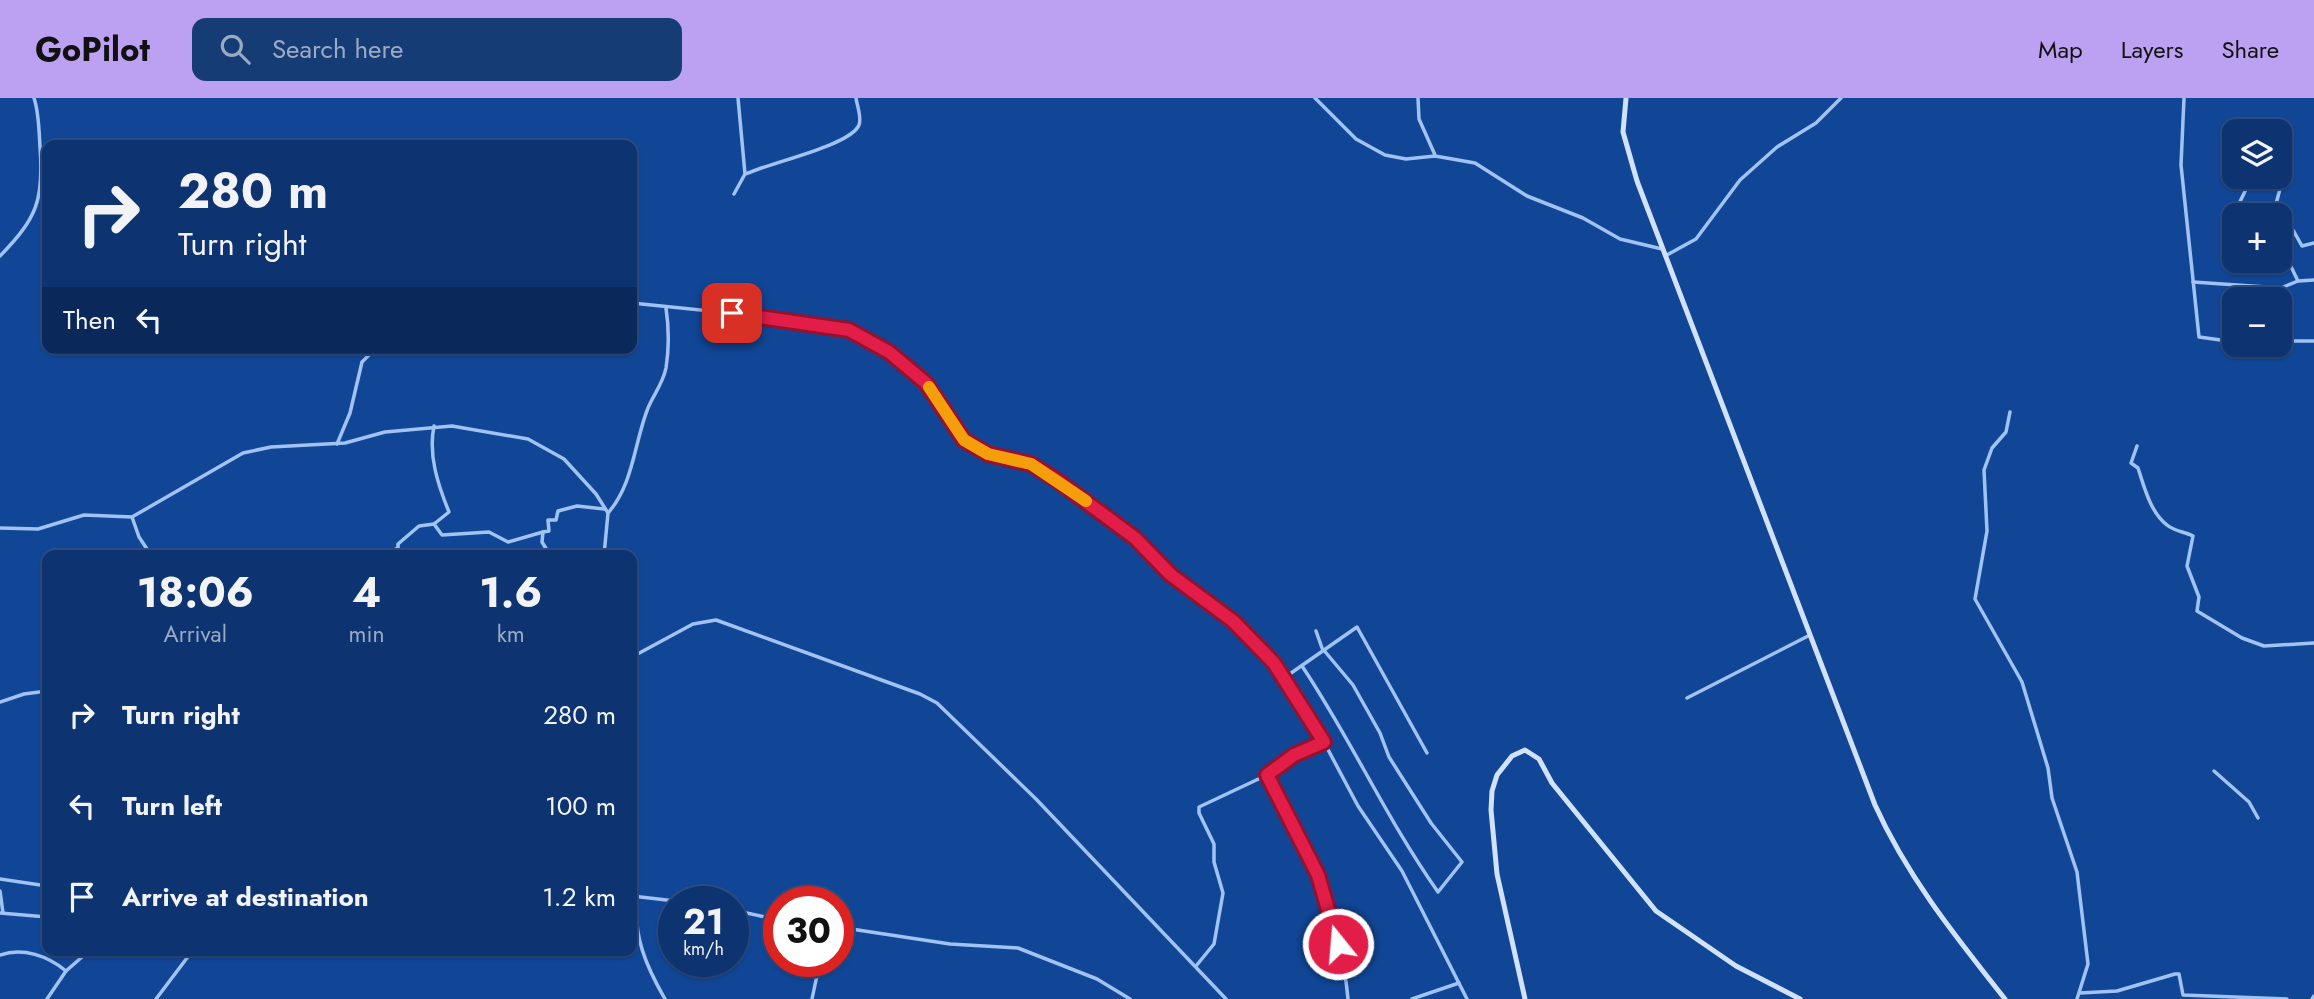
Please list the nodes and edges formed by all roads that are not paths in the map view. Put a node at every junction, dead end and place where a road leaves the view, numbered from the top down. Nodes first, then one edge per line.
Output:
1 (34, 98) edge
2 (738, 98) edge
3 (856, 98) edge
4 (1315, 98) edge
5 (1418, 98) edge
6 (1626, 98) edge
7 (1841, 98) edge
8 (2184, 98) edge
9 (1435, 156) junction
10 (746, 174) junction
11 (2280, 189) dead end
12 (734, 194) dead end
13 (2276, 203) edge
14 (2292, 230) edge
15 (2314, 243) edge
16 (1662, 248) junction
17 (0, 256) edge
18 (1665, 256) junction
19 (2292, 269) edge
20 (2298, 281) junction
21 (2314, 281) edge
22 (2193, 282) junction
23 (637, 303) edge
24 (666, 307) junction
25 (2222, 340) edge
26 (2292, 341) edge
27 (2314, 341) edge
28 (370, 354) edge
29 (2010, 412) dead end
30 (434, 426) junction
31 (337, 444) junction
32 (2137, 446) dead end
33 (604, 509) junction
34 (608, 513) junction
35 (132, 516) junction
36 (433, 524) junction
37 (0, 528) edge
38 (543, 532) junction
39 (148, 550) edge
40 (393, 550) edge
41 (547, 550) edge
42 (604, 550) edge
43 (1316, 631) dead end
44 (1812, 634) junction
45 (2314, 643) edge
46 (1322, 648) junction
47 (637, 654) edge
48 (1302, 666) junction
49 (1284, 678) junction
50 (42, 692) edge
51 (1687, 698) dead end
52 (0, 702) edge
53 (1324, 742) junction
54 (1427, 752) dead end
55 (2214, 771) dead end
56 (1267, 775) junction
57 (2258, 818) dead end
58 (0, 879) edge
59 (42, 885) edge
60 (0, 891) edge
61 (637, 897) edge
62 (658, 899) edge
63 (2, 913) edge
64 (42, 916) edge
65 (854, 929) edge
66 (637, 930) edge
67 (0, 955) edge
68 (83, 956) edge
69 (188, 956) edge
70 (1196, 965) junction
71 (66, 971) junction
72 (817, 977) edge
73 (1459, 983) junction
74 (2080, 993) junction
75 (47, 999) edge
76 (156, 999) edge
77 (665, 999) edge
78 (812, 999) edge
79 (1130, 999) edge
80 (1226, 999) edge
81 (1348, 999) edge
82 (1412, 999) edge
83 (1467, 999) edge
84 (1525, 999) edge
85 (1800, 999) edge
86 (2005, 999) edge
87 (2077, 999) edge
88 (2287, 999) edge

1 - 17 street
2 - 10 street
3 - 10 street
4 - 9 street
5 - 9 street
6 - 16 main road
7 - 18 street
8 - 22 street
9 - 16 street
10 - 12 street
11 - 13 street
14 - 15 street
16 - 18 main road
18 - 44 main road
19 - 20 street
20 - 21 street
20 - 22 street
22 - 25 street
23 - 24 street
24 - 34 street
24 - 49 street
26 - 27 street
28 - 31 street
29 - 74 street
30 - 31 street
30 - 33 street
30 - 36 street
31 - 35 street
32 - 45 street
33 - 34 street
33 - 38 street
34 - 42 street
35 - 37 street
35 - 39 street
36 - 38 street
36 - 40 street
38 - 41 street
43 - 46 street
44 - 51 street
44 - 86 main road
46 - 48 street
46 - 48 street
46 - 54 street
47 - 70 street
48 - 49 street
49 - 53 street
50 - 52 street
53 - 56 street
53 - 73 street
55 - 57 street
56 - 70 street
56 - 81 street
58 - 59 street
60 - 63 street
61 - 62 street
63 - 64 street
65 - 79 street
66 - 77 street
67 - 71 street
68 - 71 street
69 - 76 street
70 - 80 street
71 - 75 street
72 - 78 street
73 - 82 street
73 - 83 street
74 - 87 street
74 - 88 street
84 - 85 main road

